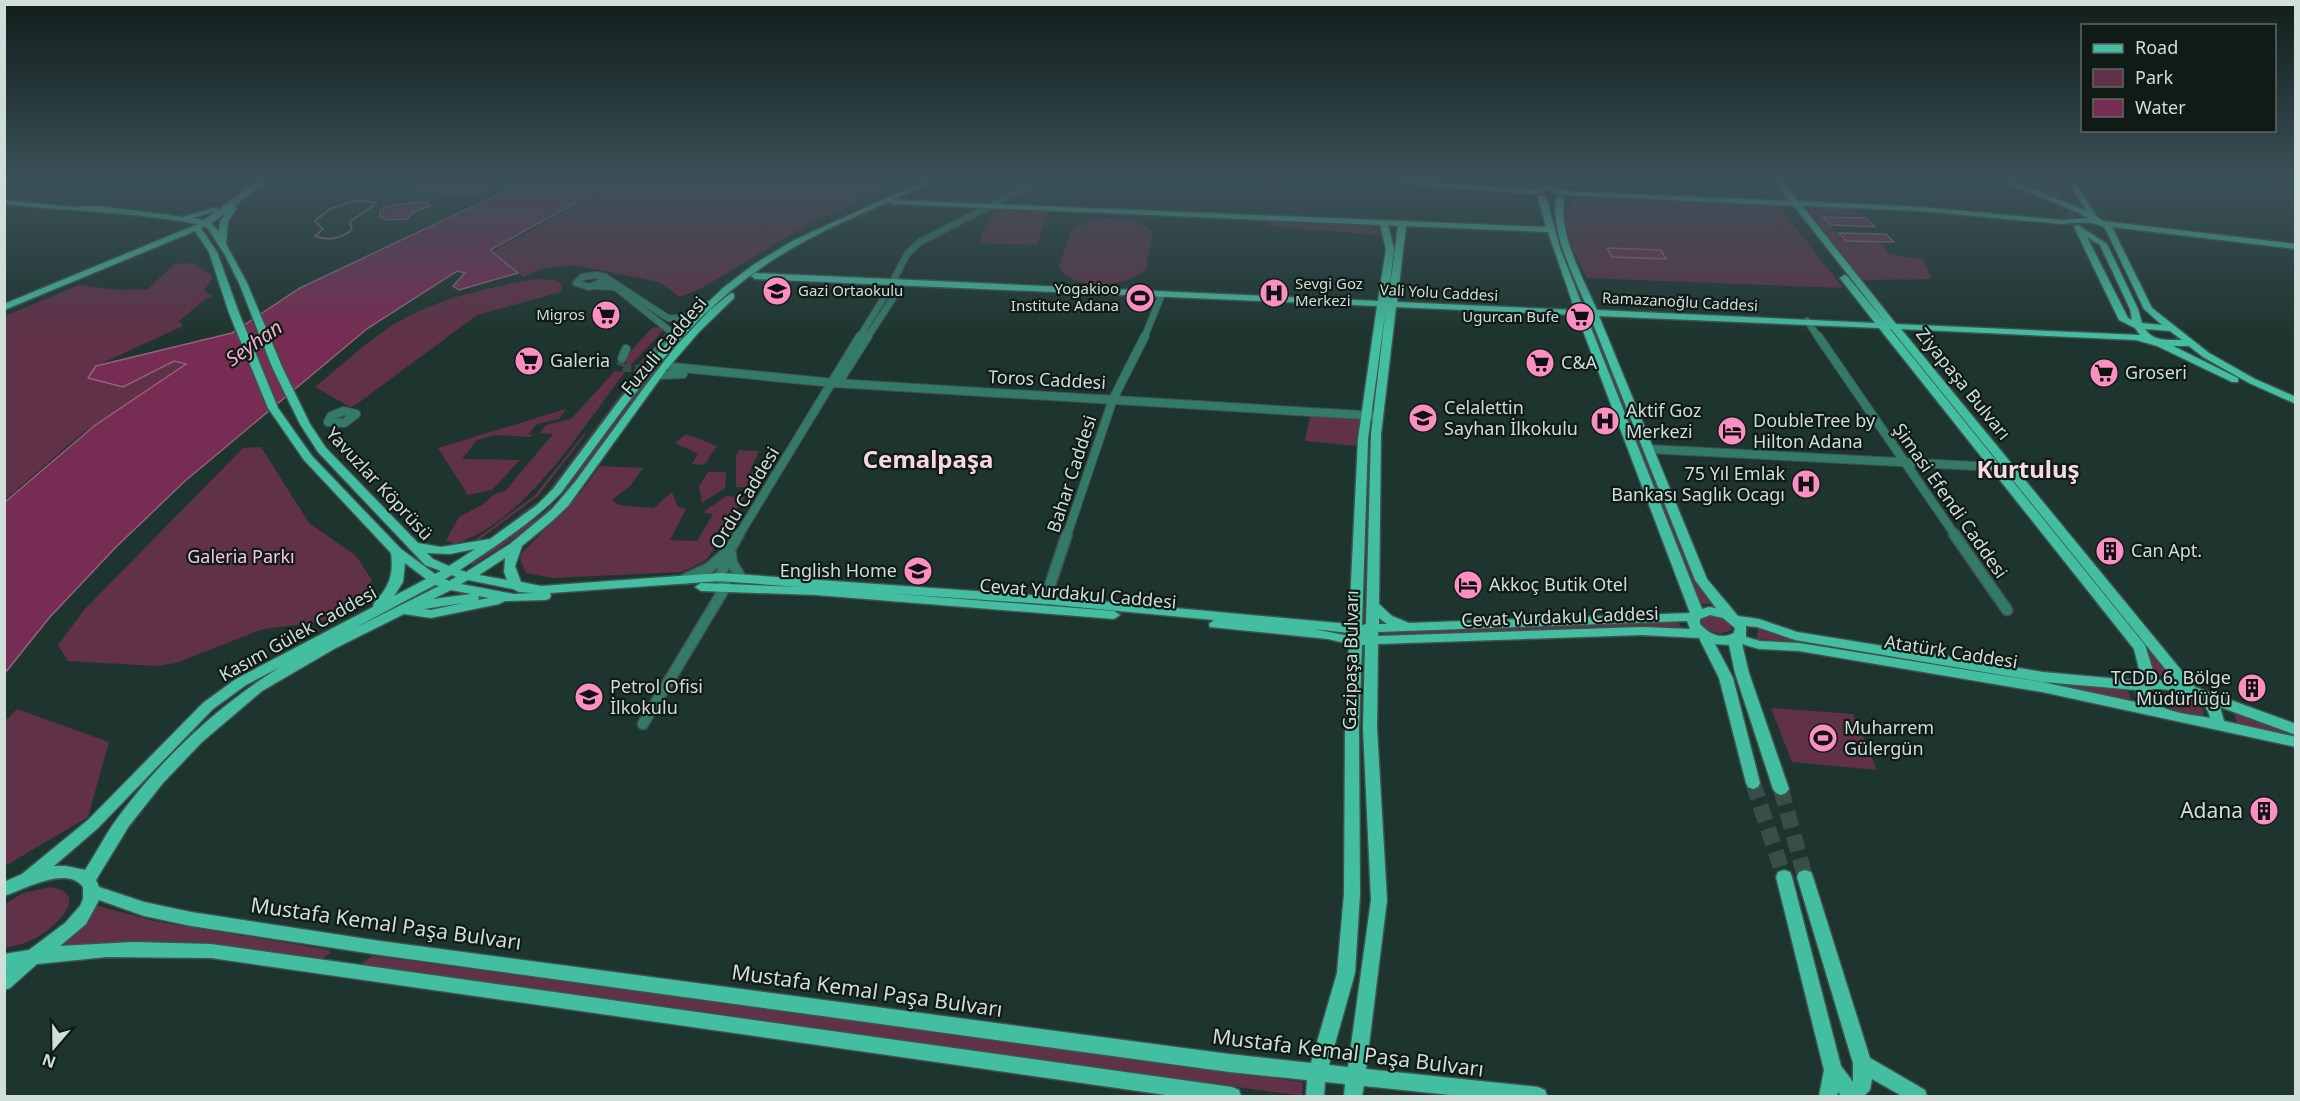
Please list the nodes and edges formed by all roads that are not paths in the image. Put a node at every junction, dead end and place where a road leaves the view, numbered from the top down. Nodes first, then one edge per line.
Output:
1 (173, 233) edge
2 (181, 233) edge
3 (203, 233) edge
4 (215, 233) edge
5 (223, 233) edge
6 (817, 233) edge
7 (830, 233) edge
8 (936, 233) edge
9 (1386, 233) edge
10 (1553, 233) edge
11 (1562, 233) edge
12 (1814, 233) edge
13 (2081, 233) tunnel mouth
14 (2089, 233) tunnel mouth
15 (2107, 233) edge
16 (2159, 233) edge
17 (1401, 234) edge
18 (173, 238) junction
19 (2087, 239) tunnel mouth
20 (207, 240) junction
21 (222, 246) junction
22 (2295, 249) edge
23 (755, 276) junction
24 (605, 278) junction
25 (898, 283) junction
26 (592, 286) junction
27 (1162, 294) junction
28 (4, 301) edge
29 (711, 303) junction
30 (1387, 304) junction
31 (2116, 306) junction
32 (4, 308) edge
33 (1589, 312) junction
34 (1807, 322) junction
35 (1888, 326) junction
36 (2138, 326) junction
37 (2171, 328) junction
38 (2158, 343) junction
39 (2190, 343) junction
40 (626, 349) dead end
41 (622, 358) dead end
42 (657, 359) junction
43 (667, 364) junction
44 (698, 372) dead end
45 (715, 373) junction
46 (658, 375) junction
47 (834, 383) junction
48 (1113, 399) junction
49 (2295, 401) edge
50 (2295, 408) edge
51 (1372, 416) junction
52 (1647, 449) junction
53 (1904, 462) junction
54 (1995, 467) junction
55 (510, 531) junction
56 (517, 543) junction
57 (412, 546) junction
58 (730, 549) junction
59 (397, 552) junction
60 (741, 578) junction
61 (449, 579) junction
62 (682, 580) junction
63 (723, 581) junction
64 (517, 593) junction
65 (499, 596) junction
66 (1045, 600) junction
67 (1373, 605) junction
68 (406, 609) junction
69 (2007, 610) dead end
70 (370, 614) junction
71 (1696, 615) junction
72 (1733, 618) junction
73 (1413, 627) junction
74 (1703, 634) junction
75 (1355, 635) junction
76 (1373, 635) junction
77 (1735, 639) junction
78 (2148, 685) junction
79 (2193, 692) junction
80 (2158, 713) junction
81 (643, 724) dead end
82 (2212, 725) junction
83 (2295, 730) edge
84 (2295, 742) edge
85 (1753, 783) tunnel mouth
86 (1781, 789) tunnel mouth
87 (1784, 877) tunnel mouth
88 (1805, 877) tunnel mouth
89 (13, 885) edge
90 (89, 886) junction
91 (33, 956) junction
92 (4, 962) edge
93 (4, 983) edge
94 (1862, 1064) junction
95 (1833, 1070) junction
96 (1317, 1074) junction
97 (1354, 1087) edge
98 (1232, 1096) edge
99 (1315, 1096) edge
100 (1538, 1096) edge
101 (1828, 1096) edge
102 (1852, 1096) edge
103 (1918, 1096) edge

1 - 28 main road
2 - 18 main road
3 - 20 main road, Yavuzlar Köprüsü
4 - 21 main road, Yavuzlar Köprüsü
5 - 21 main road
6 - 29 main road, Fuzuli Caddesi
7 - 23 main road, Fuzuli Caddesi
8 - 25 street, Ordu Caddesi
9 - 30 main road, Gazipaşa Bulvarı
10 - 33 main road
11 - 33 main road
12 - 35 main road, Ziyapaşa Bulvarı
13 - 31 main road
14 - 36 main road
15 - 37 main road
16 - 22 main road
17 - 30 main road, Gazipaşa Bulvarı
18 - 20 main road
18 - 32 main road
19 - 31 main road
20 - 59 main road, Yavuzlar Köprüsü
21 - 57 main road, Yavuzlar Köprüsü
23 - 25 main road, Vali Yolu Caddesi
23 - 43 main road, Fuzuli Caddesi
24 - 26 street
24 - 26 street
24 - 29 street
25 - 27 main road, Vali Yolu Caddesi
25 - 47 street, Ordu Caddesi
26 - 42 street
27 - 30 main road, Vali Yolu Caddesi
27 - 48 street, Bahar Caddesi
29 - 42 main road, Fuzuli Caddesi
30 - 33 main road, Vali Yolu Caddesi
30 - 51 main road, Gazipaşa Bulvarı
31 - 36 main road
33 - 34 main road, Ramazanoğlu Caddesi
33 - 52 main road
33 - 71 main road
34 - 35 main road, Ramazanoğlu Caddesi
34 - 53 street, Şimasi Efendi Caddesi
35 - 36 main road, Ramazanoğlu Caddesi
35 - 38 main road, Ramazanoğlu Caddesi
35 - 54 main road, Ziyapaşa Bulvarı
35 - 79 main road, Ziyapaşa Bulvarı
36 - 37 main road
36 - 38 main road
37 - 39 main road
38 - 39 main road
38 - 50 main road
39 - 49 main road
40 - 41 street
42 - 55 main road, Fuzuli Caddesi
43 - 45 street, Toros Caddesi
43 - 46 main road, Fuzuli Caddesi
44 - 45 street
45 - 46 street, Toros Caddesi
45 - 47 street, Toros Caddesi
46 - 56 main road, Fuzuli Caddesi
47 - 48 street, Toros Caddesi
47 - 58 street, Ordu Caddesi
48 - 51 street, Toros Caddesi
48 - 66 street, Bahar Caddesi
51 - 67 main road, Gazipaşa Bulvarı
51 - 75 main road, Gazipaşa Bulvarı
52 - 53 street
52 - 72 main road
53 - 54 street
53 - 69 street, Şimasi Efendi Caddesi
54 - 78 main road, Ziyapaşa Bulvarı
55 - 57 main road
55 - 61 main road, Fuzuli Caddesi
56 - 61 main road, Fuzuli Caddesi
56 - 64 main road
57 - 61 main road, Yavuzlar Köprüsü
58 - 60 street
58 - 62 street
58 - 63 street, Ordu Caddesi
59 - 61 main road, Yavuzlar Köprüsü
59 - 70 main road
60 - 63 main road, Cevat Yurdakul Caddesi
60 - 66 main road, Cevat Yurdakul Caddesi
61 - 64 main road, Cevat Yurdakul Caddesi
61 - 65 main road, Cevat Yurdakul Caddesi
61 - 68 main road, Kasım Gülek Caddesi
61 - 70 main road, Kasım Gülek Caddesi
62 - 63 main road, Cevat Yurdakul Caddesi
62 - 64 main road, Cevat Yurdakul Caddesi
63 - 64 main road, Cevat Yurdakul Caddesi
63 - 75 main road, Cevat Yurdakul Caddesi
63 - 81 street, Ordu Caddesi
64 - 65 main road, Cevat Yurdakul Caddesi
64 - 68 main road
65 - 68 main road
66 - 75 main road, Cevat Yurdakul Caddesi
67 - 73 main road
67 - 76 main road, Gazipaşa Bulvarı
68 - 90 main road, Kasım Gülek Caddesi
70 - 89 main road, Kasım Gülek Caddesi
71 - 72 main road, Cevat Yurdakul Caddesi
71 - 73 main road, Cevat Yurdakul Caddesi
71 - 74 main road
72 - 77 main road
72 - 78 main road, Atatürk Caddesi
73 - 76 main road, Cevat Yurdakul Caddesi
74 - 76 main road, Cevat Yurdakul Caddesi
74 - 77 main road, Cevat Yurdakul Caddesi
74 - 85 main road
75 - 76 main road, Cevat Yurdakul Caddesi
75 - 96 main road, Gazipaşa Bulvarı
76 - 97 main road, Gazipaşa Bulvarı
77 - 80 main road, Atatürk Caddesi
77 - 86 main road
78 - 79 main road, Atatürk Caddesi
78 - 80 main road, Ziyapaşa Bulvarı
79 - 82 main road, Ziyapaşa Bulvarı
79 - 83 main road
80 - 82 main road, Atatürk Caddesi
82 - 84 main road
87 - 95 main road
88 - 94 main road
89 - 90 main road, Mustafa Kemal Paşa Bulvarı
90 - 91 main road, Kasım Gülek Caddesi
90 - 96 main road, Mustafa Kemal Paşa Bulvarı
91 - 92 main road
91 - 93 main road, Kasım Gülek Caddesi
91 - 98 main road
94 - 102 main road
94 - 103 main road
95 - 101 main road
95 - 102 main road
96 - 97 main road, Mustafa Kemal Paşa Bulvarı
96 - 99 main road, Gazipaşa Bulvarı
97 - 100 main road, Mustafa Kemal Paşa Bulvarı

